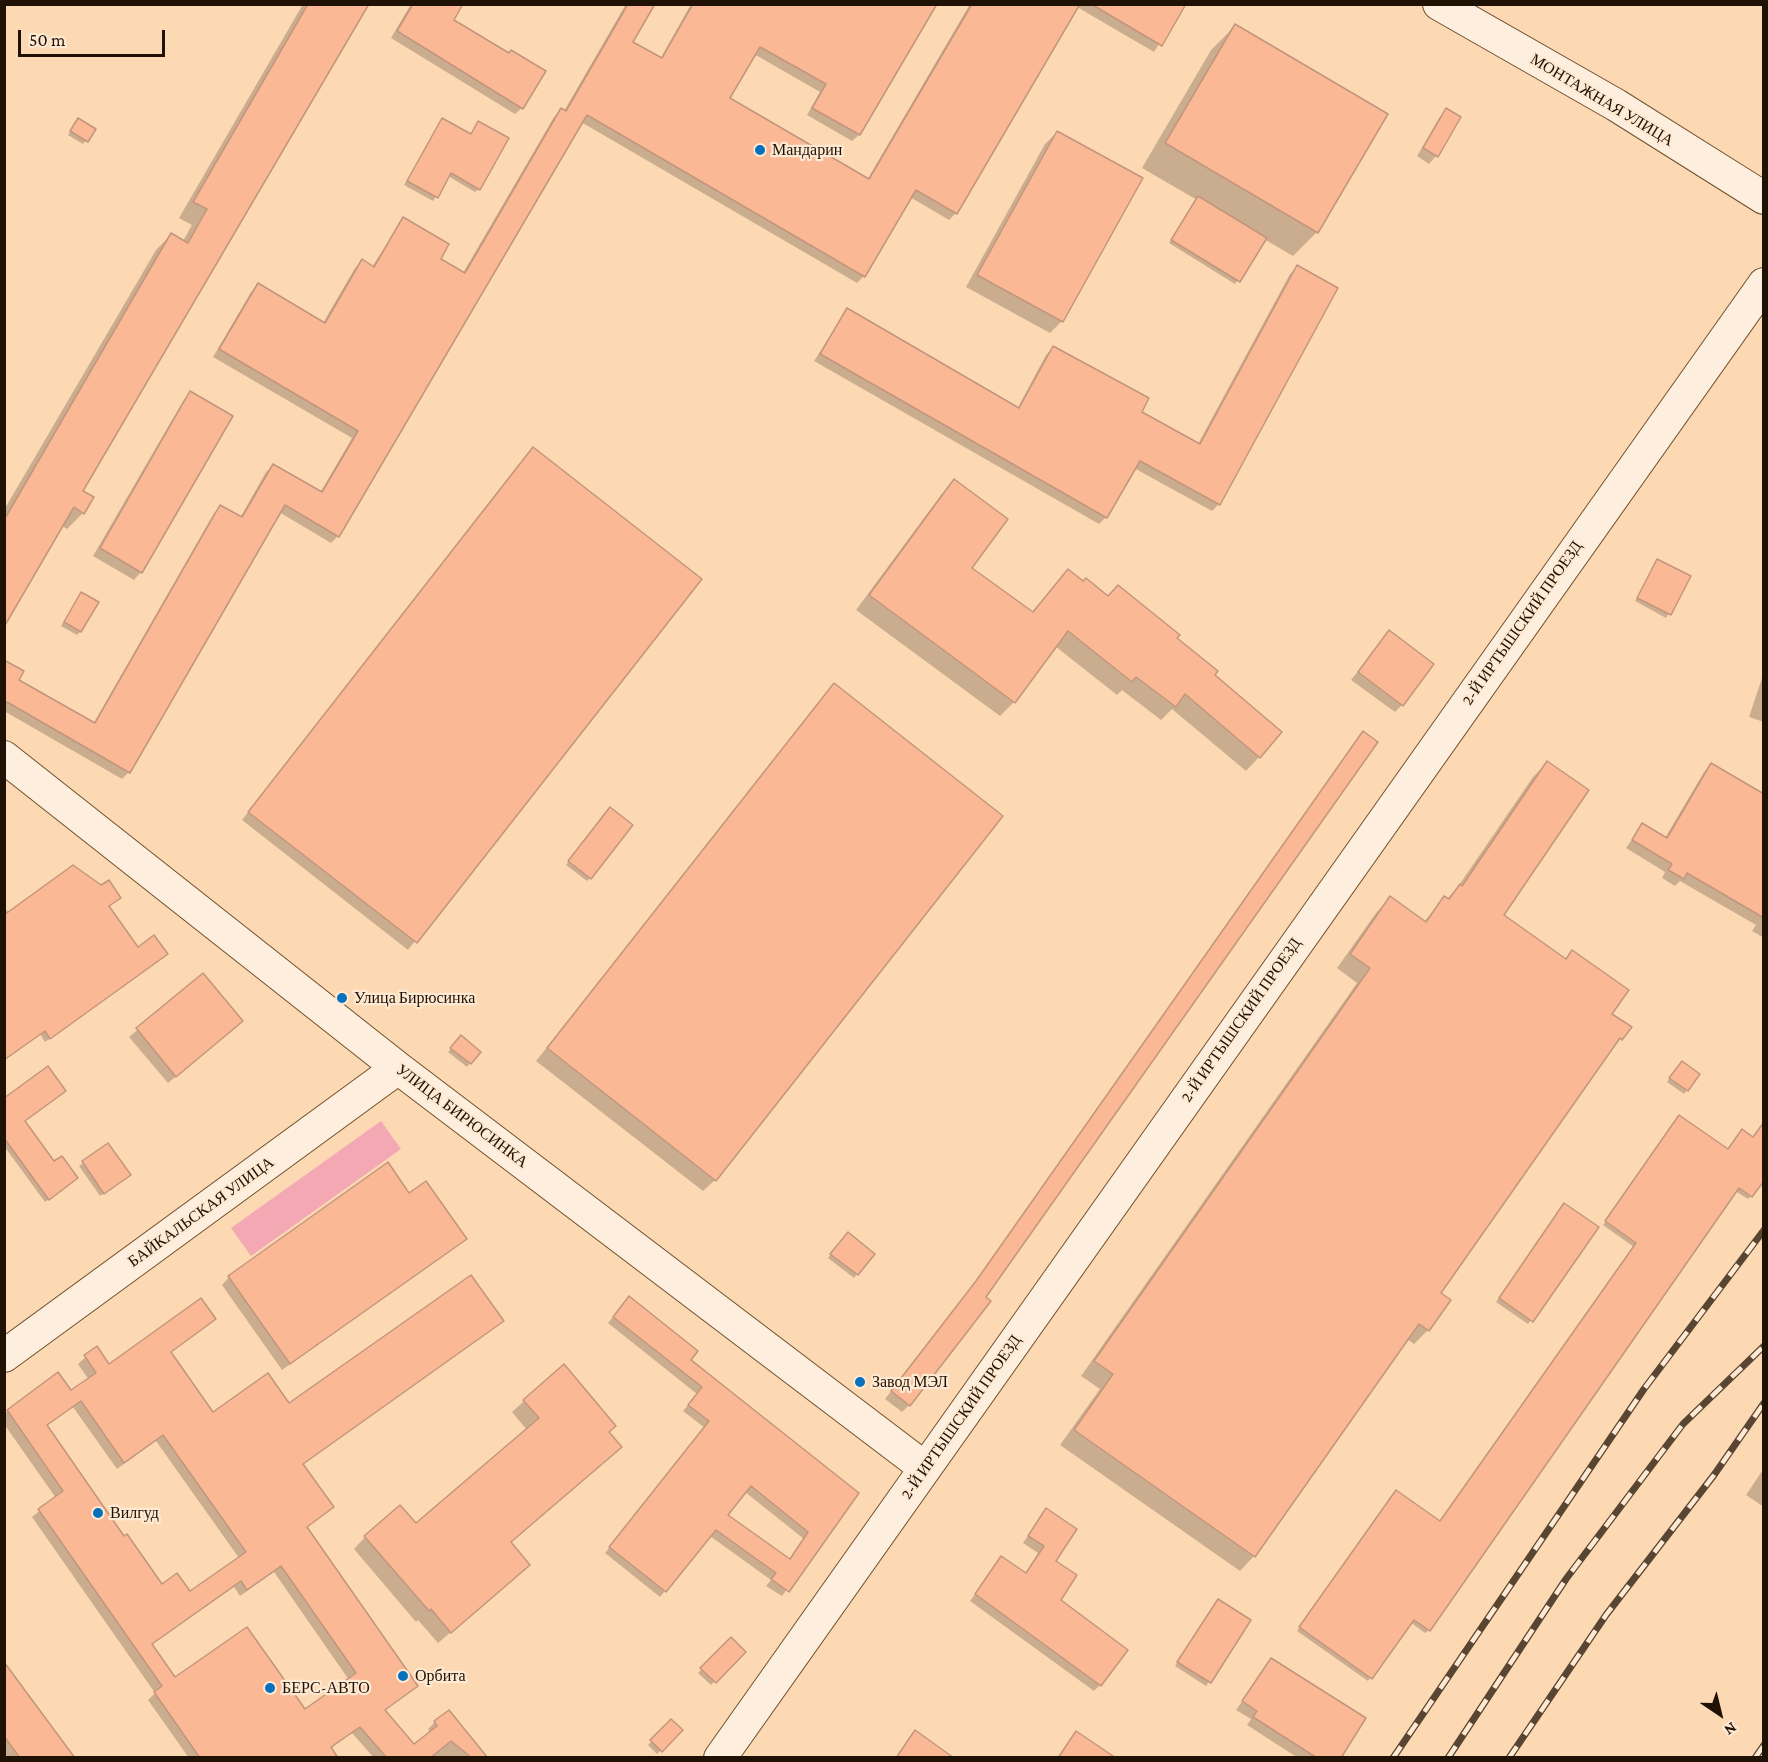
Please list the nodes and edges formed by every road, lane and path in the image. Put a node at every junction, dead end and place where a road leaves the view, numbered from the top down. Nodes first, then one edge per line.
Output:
1 (1439, 4) edge
2 (1764, 198) edge
3 (1764, 284) edge
4 (4, 757) edge
5 (398, 1068) junction
6 (4, 1356) edge
7 (925, 1468) junction
8 (720, 1758) edge

1 - 2 main road, МОНТАЖНАЯ УЛИЦА
3 - 7 main road, 2-Й ИРТЫШСКИЙ ПРОЕЗД
4 - 5 main road, УЛИЦА БИРЮСИНКА
5 - 6 main road, БАЙКАЛЬСКАЯ УЛИЦА
5 - 7 main road, УЛИЦА БИРЮСИНКА
7 - 8 main road, 2-Й ИРТЫШСКИЙ ПРОЕЗД

